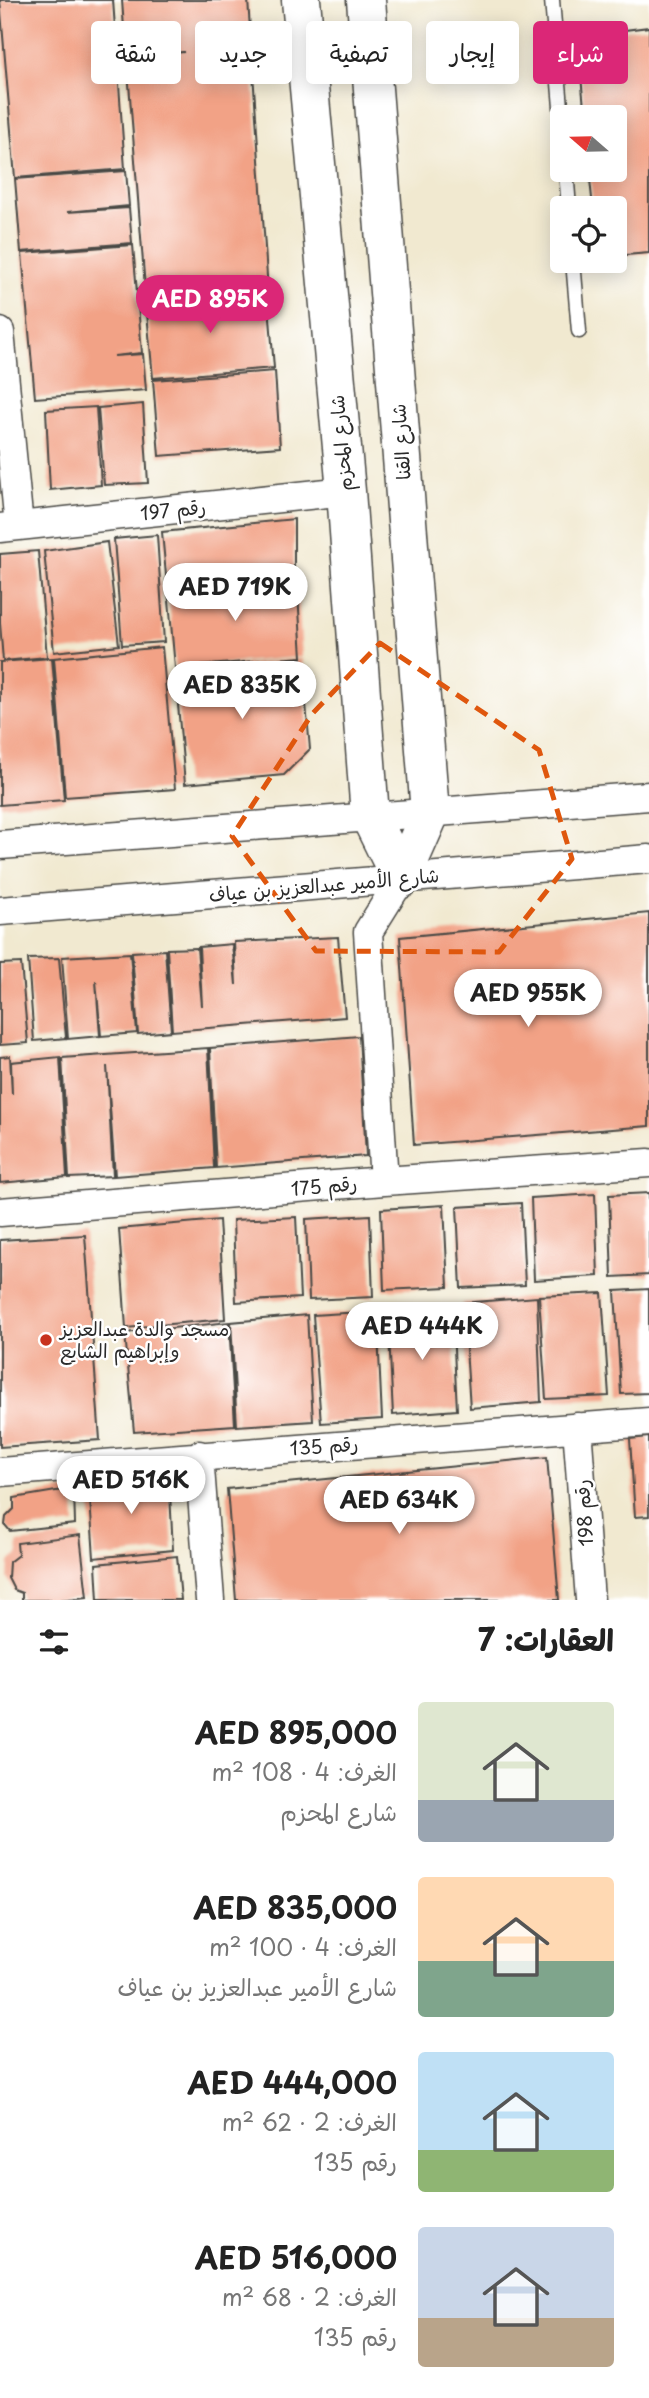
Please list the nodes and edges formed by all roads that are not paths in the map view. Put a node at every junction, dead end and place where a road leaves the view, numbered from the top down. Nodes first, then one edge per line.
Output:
1 (301, 0) edge
2 (366, 0) edge
3 (552, 0) edge
4 (561, 105) edge
5 (574, 273) edge
6 (579, 331) dead end
7 (0, 332) edge
8 (346, 491) junction
9 (10, 527) edge
10 (649, 796) edge
11 (430, 813) junction
12 (370, 816) junction
13 (0, 845) edge
14 (649, 859) edge
15 (401, 879) junction
16 (0, 911) edge
17 (649, 1163) edge
18 (384, 1181) junction
19 (0, 1212) edge
20 (649, 1422) edge
21 (577, 1427) junction
22 (199, 1455) junction
23 (0, 1472) edge
24 (210, 1600) edge
25 (590, 1600) edge

1 - 8 street, شارع المحزم
2 - 11 street, شارع القنا
3 - 4 lane
5 - 6 lane
7 - 9 street
8 - 9 street, رقم 197
8 - 12 street, شارع المحزم
10 - 11 street
11 - 12 street
11 - 15 street, شارع القنا
12 - 13 street
12 - 15 street, شارع المحزم
14 - 15 street, شارع الأمير عبدالعزيز بن عياف
15 - 16 street, شارع الأمير عبدالعزيز بن عياف
15 - 18 street
17 - 18 street, رقم 175
18 - 19 street, رقم 175
20 - 21 street, رقم 135
21 - 22 street, رقم 135
21 - 25 street, رقم 198
22 - 23 street, رقم 135
22 - 24 street

